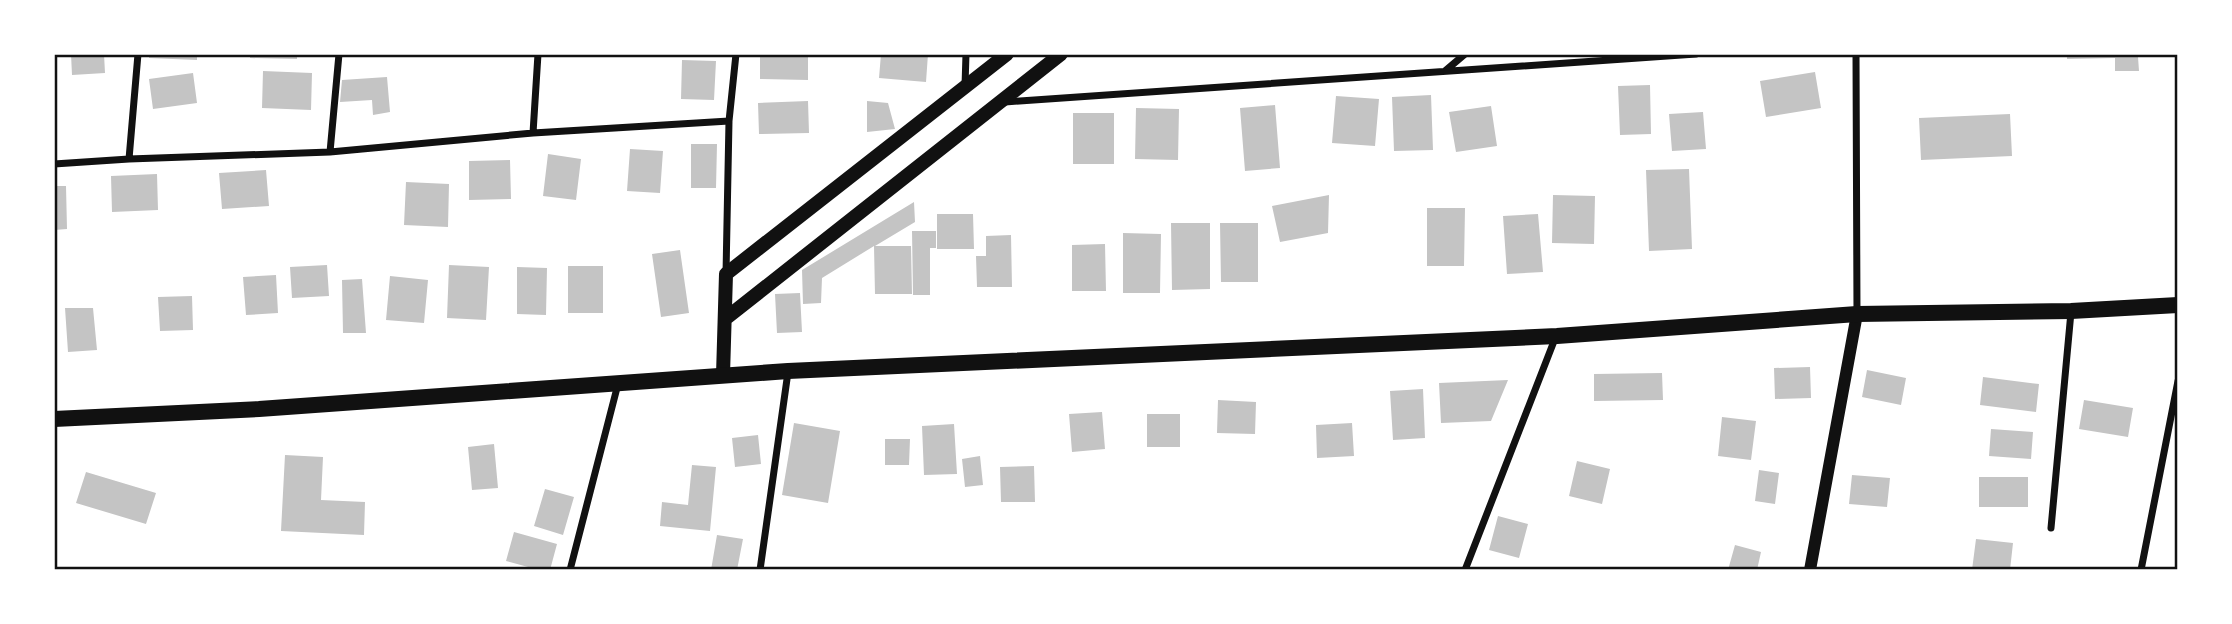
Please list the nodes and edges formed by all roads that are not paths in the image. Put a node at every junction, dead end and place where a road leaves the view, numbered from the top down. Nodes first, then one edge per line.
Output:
1 (138, 54) edge
2 (339, 54) edge
3 (538, 54) edge
4 (736, 54) edge
5 (967, 54) edge
6 (1007, 54) edge
7 (1061, 54) edge
8 (1465, 54) edge
9 (1696, 54) edge
10 (1856, 54) edge
11 (1446, 71) junction
12 (965, 87) junction
13 (1001, 102) junction
14 (729, 121) junction
15 (533, 133) junction
16 (330, 152) junction
17 (130, 159) junction
18 (54, 164) edge
19 (726, 274) junction
20 (2178, 305) edge
21 (2071, 312) junction
22 (1857, 314) junction
23 (724, 319) junction
24 (1557, 336) junction
25 (788, 371) junction
26 (723, 375) junction
27 (2178, 381) edge
28 (618, 383) junction
29 (54, 419) edge
30 (2051, 528) dead end
31 (570, 570) edge
32 (760, 570) edge
33 (1465, 570) edge
34 (1810, 570) edge
35 (2141, 570) edge

1 - 17 street
2 - 16 street
3 - 15 street
4 - 14 street
5 - 12 street
6 - 12 main road
7 - 13 main road
8 - 11 street
9 - 11 street
10 - 22 street
11 - 13 street
12 - 19 main road
13 - 23 main road
14 - 15 street
14 - 19 street
15 - 16 street
16 - 17 street
17 - 18 street
19 - 23 main road
20 - 21 main road
21 - 22 main road
21 - 30 street
22 - 24 main road
22 - 34 street
23 - 26 main road
24 - 25 main road
24 - 33 street
25 - 26 main road
25 - 32 street
26 - 28 main road
27 - 35 street
28 - 29 main road
28 - 31 street

